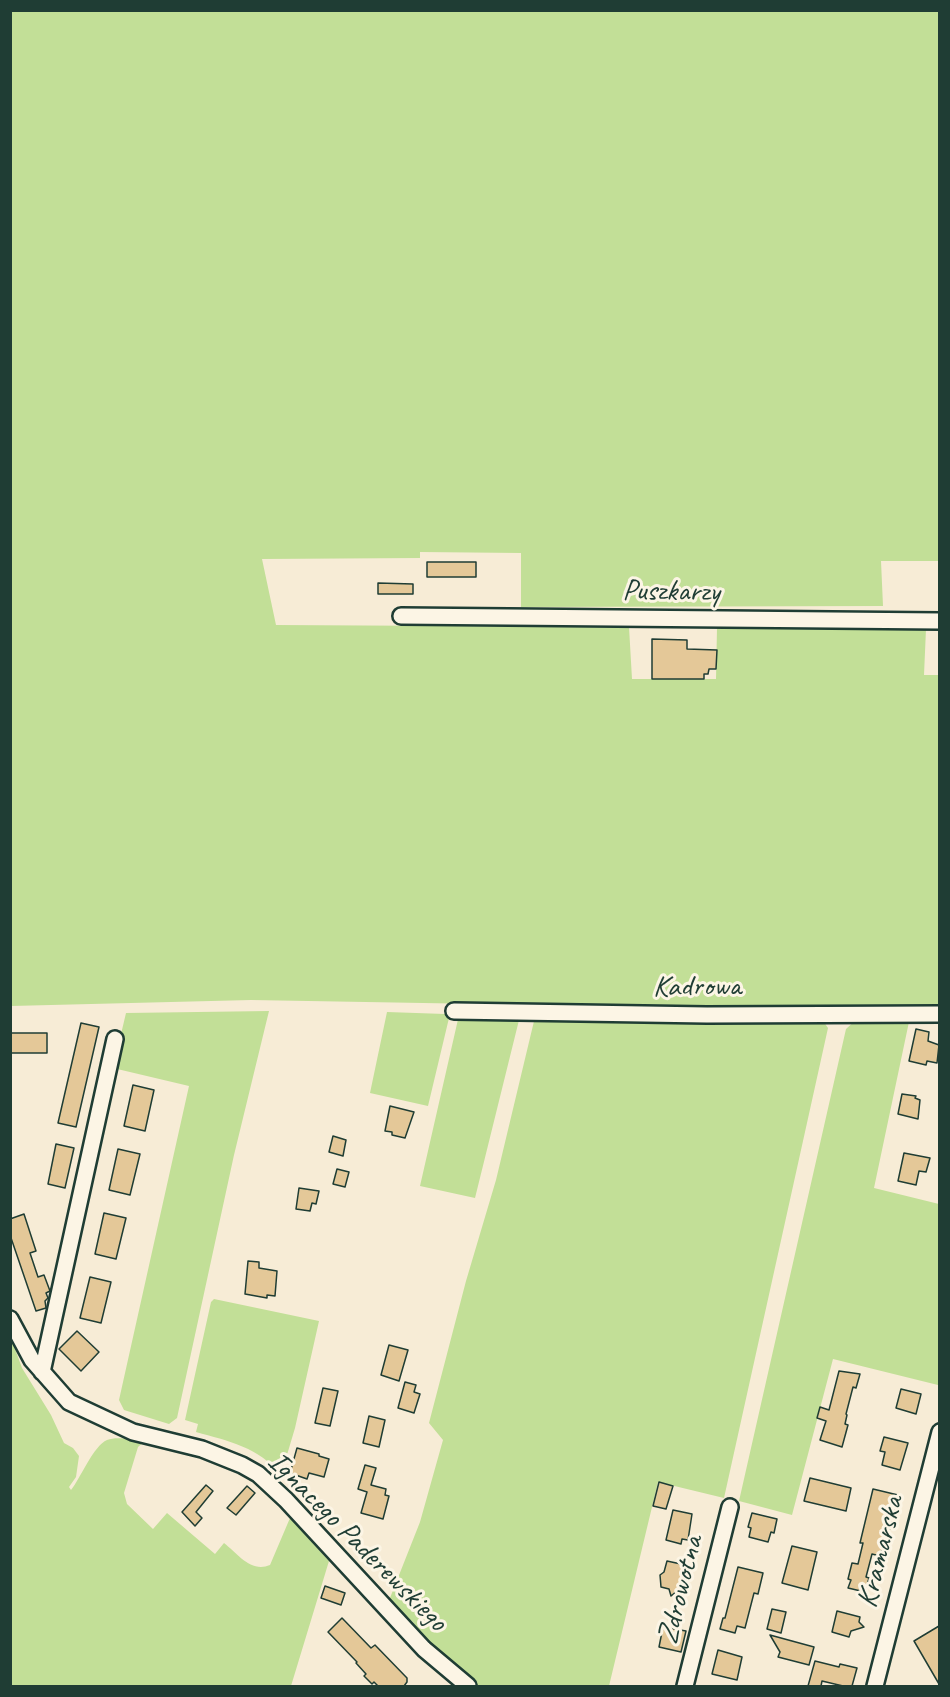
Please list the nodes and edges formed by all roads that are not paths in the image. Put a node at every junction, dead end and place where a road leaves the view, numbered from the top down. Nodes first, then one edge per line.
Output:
1 (401, 616) dead end
2 (939, 621) edge
3 (454, 1011) dead end
4 (939, 1014) edge
5 (115, 1040) dead end
6 (10, 1320) edge
7 (42, 1371) junction
8 (939, 1431) edge
9 (730, 1508) dead end
10 (468, 1686) edge
11 (685, 1686) edge
12 (875, 1686) edge

1 - 2 street, Puszkarzy
3 - 4 street, Kadrowa
5 - 7 street
6 - 7 street, Ignacego Paderewskiego
7 - 10 street, Ignacego Paderewskiego
8 - 12 street, Kramarska
9 - 11 street, Zdrowotna

